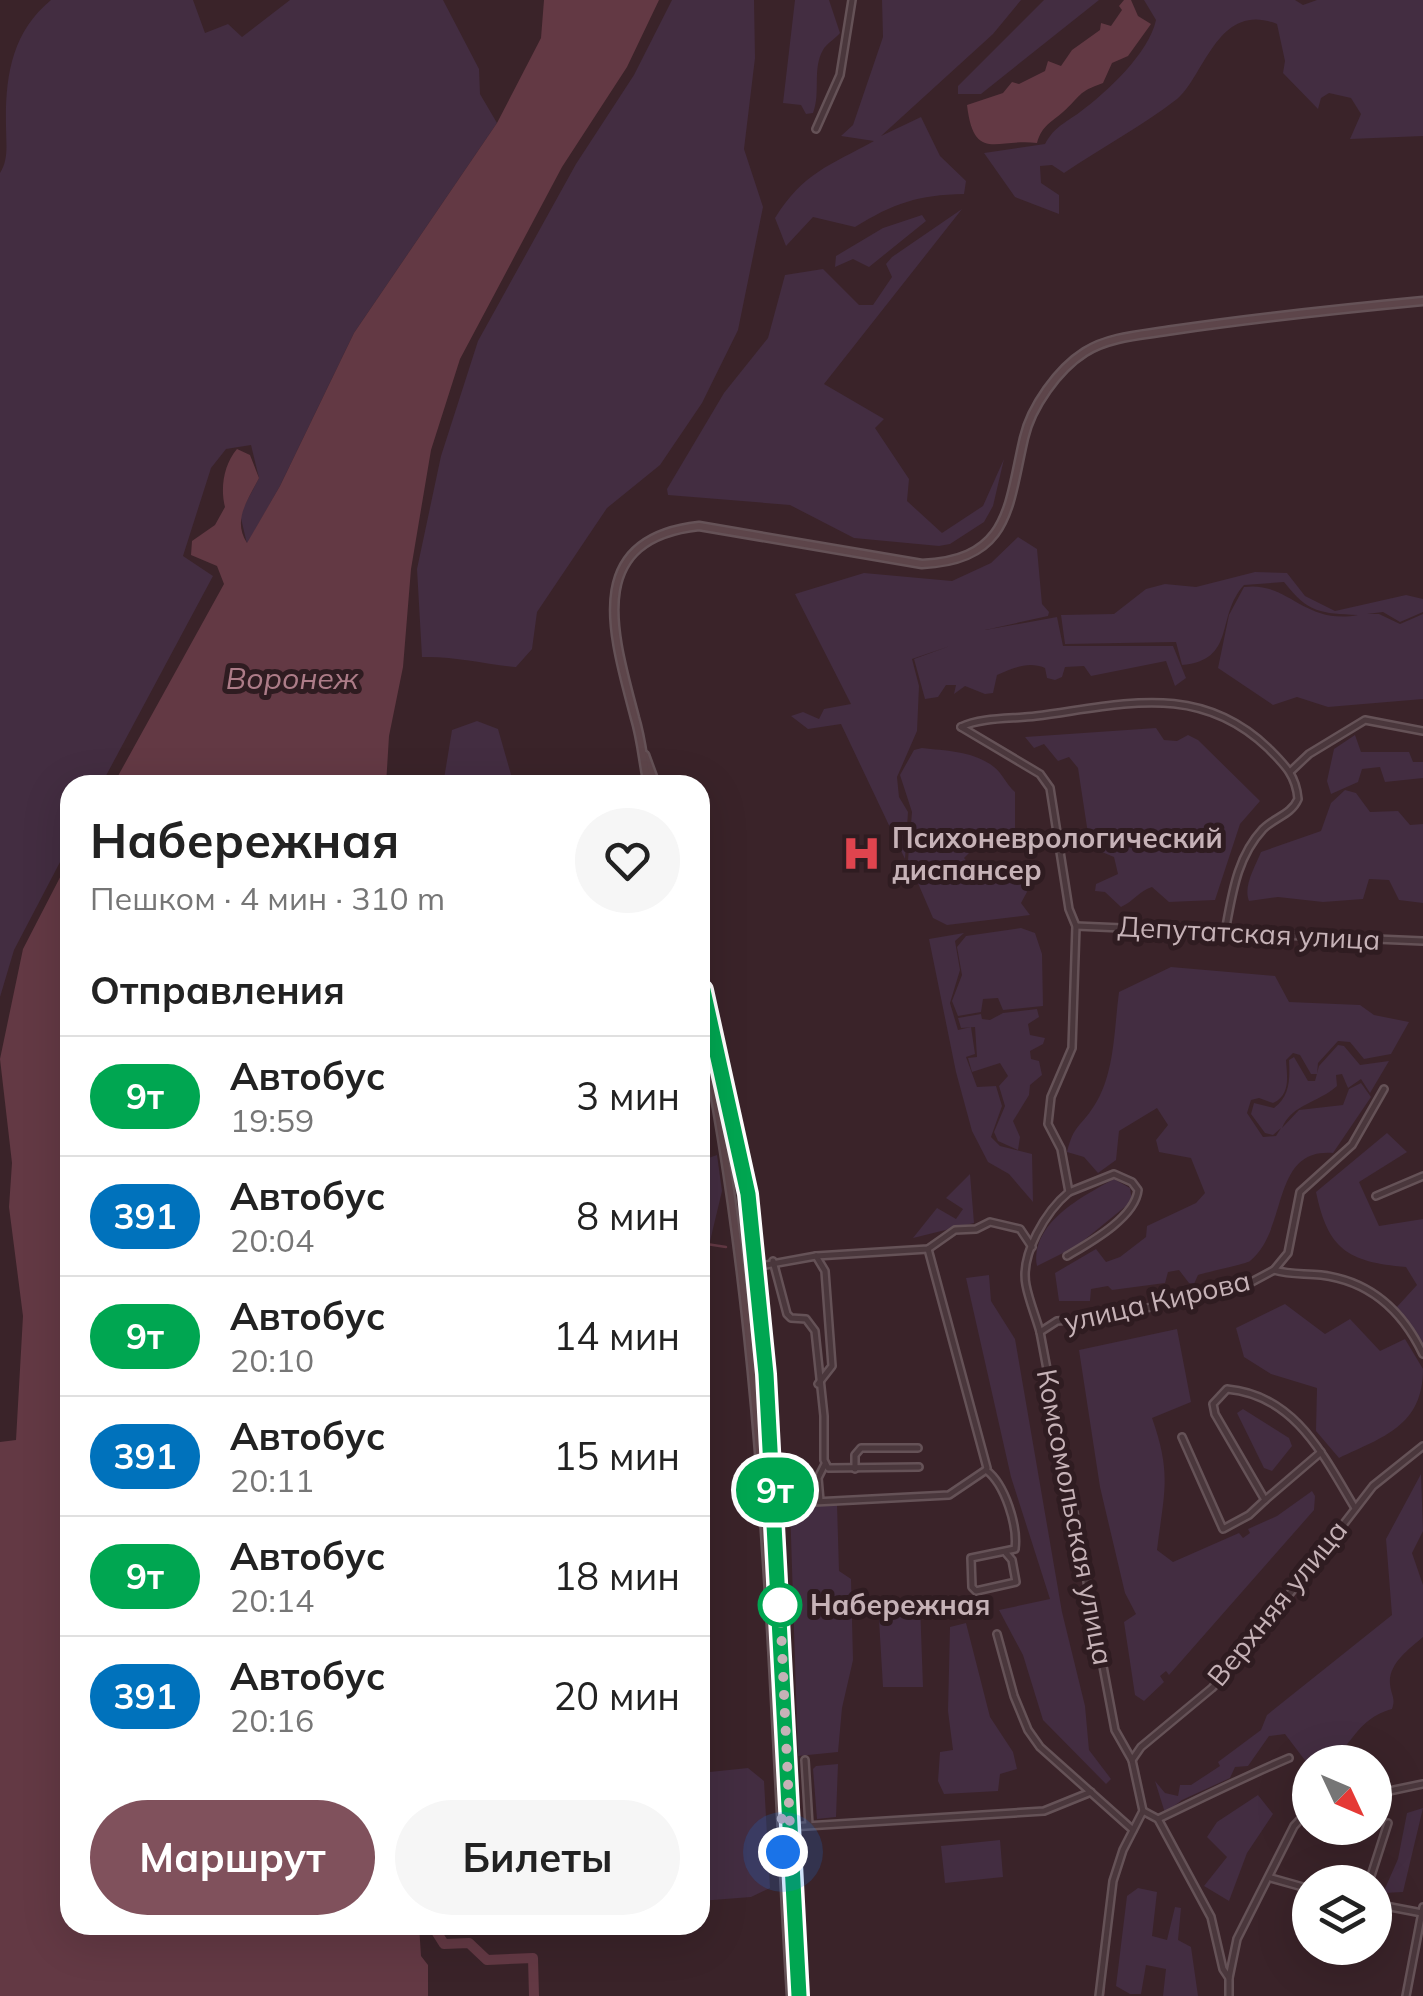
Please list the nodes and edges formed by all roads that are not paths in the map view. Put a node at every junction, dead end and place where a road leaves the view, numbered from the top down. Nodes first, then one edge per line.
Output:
1 (852, 0) edge
2 (816, 129) dead end
3 (1423, 300) edge
4 (1423, 732) edge
5 (645, 754) junction
6 (1290, 771) junction
7 (647, 775) edge
8 (652, 775) edge
9 (1076, 926) junction
10 (1225, 932) junction
11 (1423, 941) edge
12 (710, 1022) edge
13 (710, 1072) edge
14 (1384, 1089) dead end
15 (1423, 1176) edge
16 (1069, 1192) junction
17 (1376, 1196) dead end
18 (1032, 1247) junction
19 (928, 1249) junction
20 (816, 1256) junction
21 (1066, 1256) dead end
22 (773, 1261) junction
23 (755, 1266) junction
24 (1274, 1270) junction
25 (1040, 1332) junction
26 (1423, 1354) edge
27 (818, 1384) junction
28 (758, 1415) junction
29 (771, 1428) junction
30 (1182, 1436) dead end
31 (1423, 1446) edge
32 (918, 1448) dead end
33 (1321, 1452) junction
34 (826, 1464) junction
35 (919, 1467) dead end
36 (855, 1469) junction
37 (986, 1470) junction
38 (1265, 1500) junction
39 (820, 1501) junction
40 (776, 1504) junction
41 (1355, 1508) junction
42 (1006, 1553) junction
43 (997, 1634) dead end
44 (1289, 1758) dead end
45 (805, 1760) dead end
46 (1132, 1760) junction
47 (1423, 1784) edge
48 (1392, 1790) edge
49 (1091, 1792) junction
50 (1143, 1811) junction
51 (781, 1818) junction
52 (1158, 1819) junction
53 (809, 1825) junction
54 (790, 1827) junction
55 (1133, 1830) junction
56 (1292, 1831) edge
57 (1271, 1878) junction
58 (1292, 1884) edge
59 (1392, 1906) edge
60 (1422, 1910) edge
61 (1229, 1978) junction
62 (791, 1996) edge
63 (799, 1996) edge
64 (1099, 1996) edge
65 (1229, 1996) edge
66 (1406, 1996) edge

1 - 2 street
3 - 5 main road
4 - 6 street
5 - 7 main road
5 - 8 main road
6 - 9 street
6 - 10 street
9 - 10 street, Депутатская улица
9 - 16 street
10 - 11 street, Депутатская улица
12 - 23 main road
13 - 28 main road
14 - 24 street, улица Кирова
15 - 17 street
16 - 18 street
16 - 21 street
18 - 19 street
18 - 25 street, Комсомольская улица
19 - 20 street
19 - 37 street
20 - 22 street
20 - 27 street
22 - 23 street
22 - 27 street
23 - 29 main road
24 - 25 street, улица Кирова
24 - 26 street, улица Кирова
25 - 46 street, Комсомольская улица
27 - 34 street
28 - 29 main road
28 - 51 main road
29 - 40 main road
30 - 38 street
31 - 41 street, Верхняя улица
32 - 36 street
33 - 38 street
33 - 38 street
33 - 41 street
34 - 36 street
34 - 39 street
35 - 36 street
37 - 39 street
37 - 42 street
39 - 40 street
40 - 54 main road
41 - 46 street, Верхняя улица
42 - 42 street
43 - 49 street
44 - 52 street
45 - 53 street
46 - 50 street, Комсомольская улица
47 - 48 street
49 - 53 street
49 - 55 street
50 - 52 street
50 - 55 street
51 - 54 main road
51 - 62 main road
52 - 61 street
53 - 54 street
54 - 63 main road
55 - 64 street
56 - 57 street
57 - 58 street
57 - 61 street
59 - 60 street
60 - 66 street
61 - 65 street

